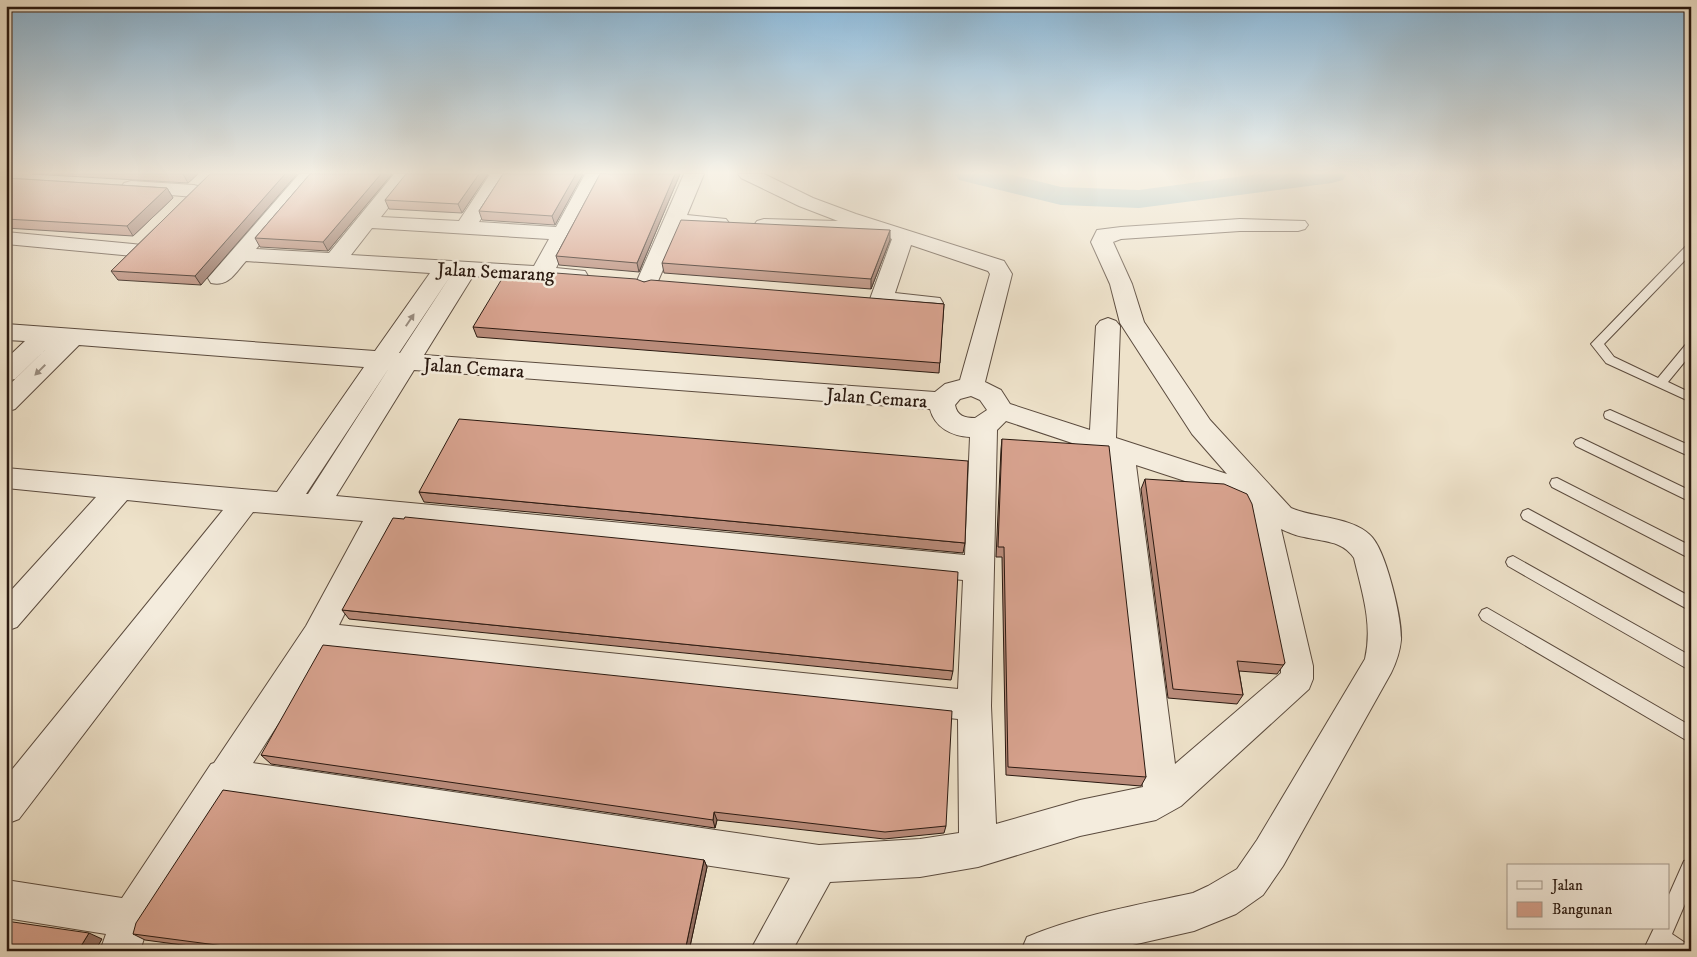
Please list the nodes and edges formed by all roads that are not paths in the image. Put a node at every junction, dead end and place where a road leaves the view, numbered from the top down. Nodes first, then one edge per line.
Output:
1 (271, 219) edge
2 (371, 219) edge
3 (471, 219) edge
4 (572, 219) edge
5 (855, 219) edge
6 (673, 221) joint
7 (368, 222) junction
8 (1298, 225) dead end
9 (465, 228) junction
10 (895, 232) junction
11 (564, 234) junction
12 (6, 238) edge
13 (1691, 247) edge
14 (240, 254) junction
15 (334, 261) junction
16 (114, 268) edge
17 (455, 270) junction
18 (542, 273) junction
19 (219, 278) dead end
20 (599, 278) edge
21 (647, 282) edge
22 (932, 303) edge
23 (1108, 326) dead end
24 (6, 332) edge
25 (46, 335) junction
26 (73, 337) junction
27 (1691, 346) edge
28 (395, 361) junction
29 (6, 373) edge
30 (1660, 384) junction
31 (971, 387) junction
32 (1691, 398) edge
33 (941, 402) junction
34 (6, 403) edge
35 (1610, 416) dead end
36 (992, 418) junction
37 (1581, 443) dead end
38 (1112, 448) junction
39 (1691, 452) edge
40 (6, 478) edge
41 (1557, 483) dead end
42 (119, 490) junction
43 (1691, 497) edge
44 (246, 501) junction
45 (285, 502) junction
46 (316, 505) junction
47 (382, 512) junction
48 (1528, 515) dead end
49 (1691, 553) edge
50 (1513, 562) dead end
51 (979, 569) junction
52 (1691, 605) edge
53 (1488, 615) dead end
54 (6, 618) edge
55 (317, 636) junction
56 (1691, 664) edge
57 (974, 706) junction
58 (1691, 735) edge
59 (223, 776) junction
60 (1162, 798) junction
61 (6, 806) edge
62 (978, 848) junction
63 (819, 864) junction
64 (1691, 868) edge
65 (6, 899) edge
66 (1670, 916) edge
67 (1662, 934) edge
68 (126, 935) edge
69 (770, 951) edge
70 (1041, 951) edge
71 (1680, 951) edge

1 - 14 street
2 - 7 street
3 - 9 street
4 - 11 street
5 - 10 street
6 - 10 street
6 - 21 street
7 - 9 street
7 - 15 street
8 - 70 street
9 - 11 street
10 - 22 street
10 - 31 street
11 - 18 street
12 - 16 street
13 - 30 lane
14 - 15 street, Jalan Semarang
14 - 19 street
15 - 17 street, Jalan Semarang
17 - 18 street, Jalan Semarang
17 - 28 street
18 - 20 street, Jalan Semarang
23 - 38 street
24 - 25 street, Jalan Cemara
25 - 26 street, Jalan Cemara
25 - 29 street
26 - 28 street, Jalan Cemara
26 -> 34 street
27 - 30 lane
28 - 33 street, Jalan Cemara
28 - 45 street
28 - 46 street
30 - 32 lane
31 - 33 street
31 - 36 street
33 - 36 street
35 - 39 lane
36 - 38 street
36 - 51 street
37 - 43 lane
38 - 60 street
38 - 60 street
40 - 42 street
41 - 49 lane
42 - 44 street
42 - 54 street
44 - 45 street
44 - 61 street
45 - 46 street
46 - 47 street
47 - 51 street
47 - 55 street
48 - 52 lane
50 - 56 lane
51 - 57 street
53 - 58 lane
55 - 57 street
55 - 59 street
57 - 62 street
59 - 63 street
59 - 68 street
60 - 62 street
62 - 63 street
63 - 69 street
64 - 66 lane
65 - 68 street
67 - 71 lane

